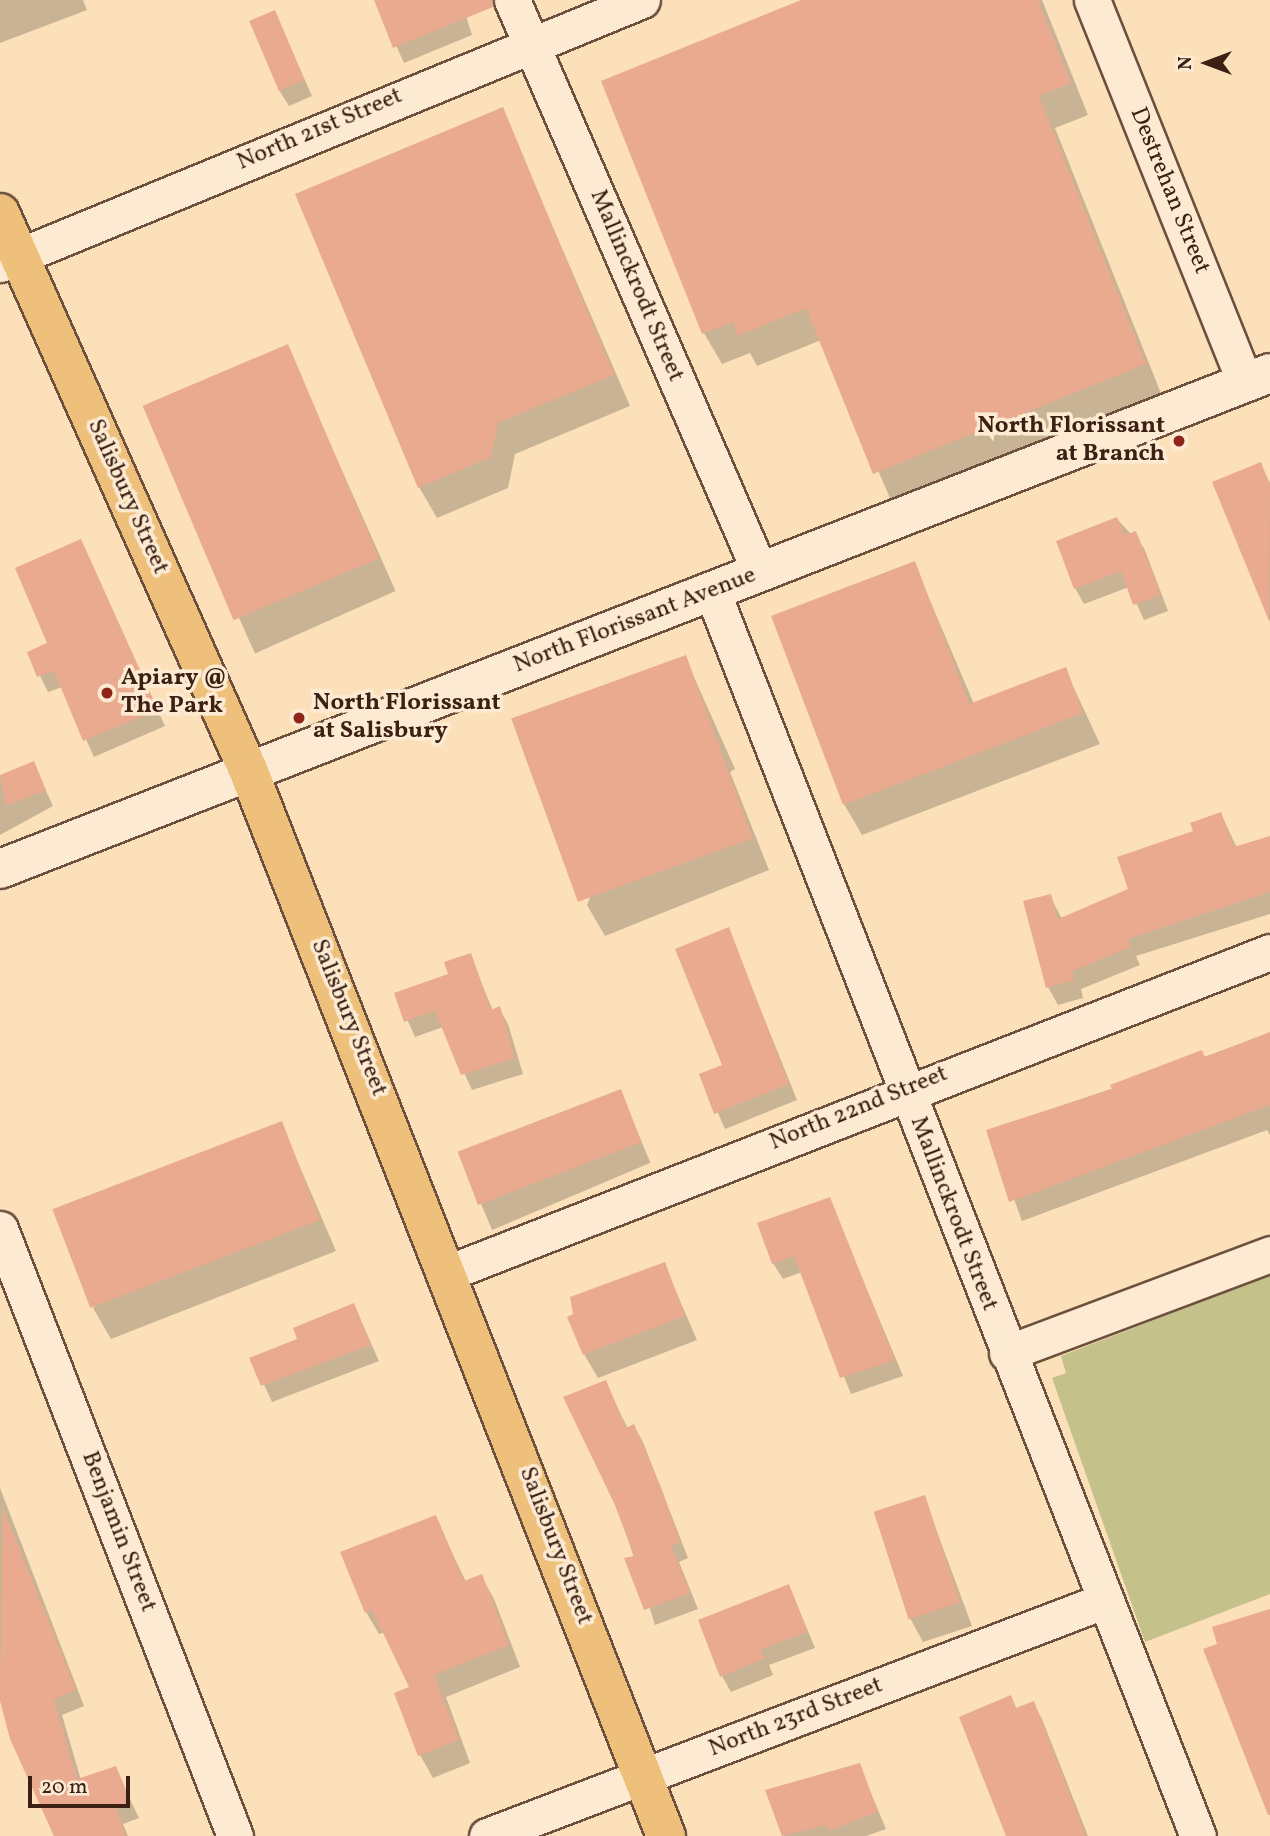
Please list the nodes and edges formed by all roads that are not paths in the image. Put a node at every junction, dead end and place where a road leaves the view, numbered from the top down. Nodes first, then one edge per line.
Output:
1 (512, 0) edge
2 (642, 0) edge
3 (1092, 0) edge
4 (530, 42) junction
5 (0, 213) edge
6 (9, 260) edge
7 (1258, 378) edge
8 (760, 572) junction
9 (712, 592) junction
10 (249, 772) junction
11 (0, 869) edge
12 (1270, 952) edge
13 (905, 1090) junction
14 (0, 1229) edge
15 (1270, 1254) edge
16 (450, 1272) junction
17 (1007, 1353) junction
18 (1105, 1600) junction
19 (643, 1775) junction
20 (234, 1836) edge
21 (487, 1836) edge
22 (666, 1836) edge
23 (1198, 1836) edge

1 - 4 street, Mallinckrodt Street
2 - 4 street, North 21st Street
3 - 7 street, Destrehan Street
4 - 6 street, North 21st Street
4 - 8 street, Mallinckrodt Street
5 - 6 main road, Salisbury Street
6 - 10 main road, Salisbury Street
7 - 8 main road, North Florissant Avenue
8 - 9 main road, North Florissant Avenue
9 - 10 main road, North Florissant Avenue
9 - 13 street, Mallinckrodt Street
10 - 11 main road, North Florissant Avenue
10 - 16 main road, Salisbury Street
12 - 13 street, North 22nd Street
13 - 16 street, North 22nd Street
13 - 17 street, Mallinckrodt Street
14 - 20 street, Benjamin Street
15 - 17 street
16 - 19 main road, Salisbury Street
17 - 18 street, Mallinckrodt Street
18 - 19 street, North 23rd Street
18 - 23 street, Mallinckrodt Street
19 - 21 street, North 23rd Street
19 - 22 main road, Salisbury Street

